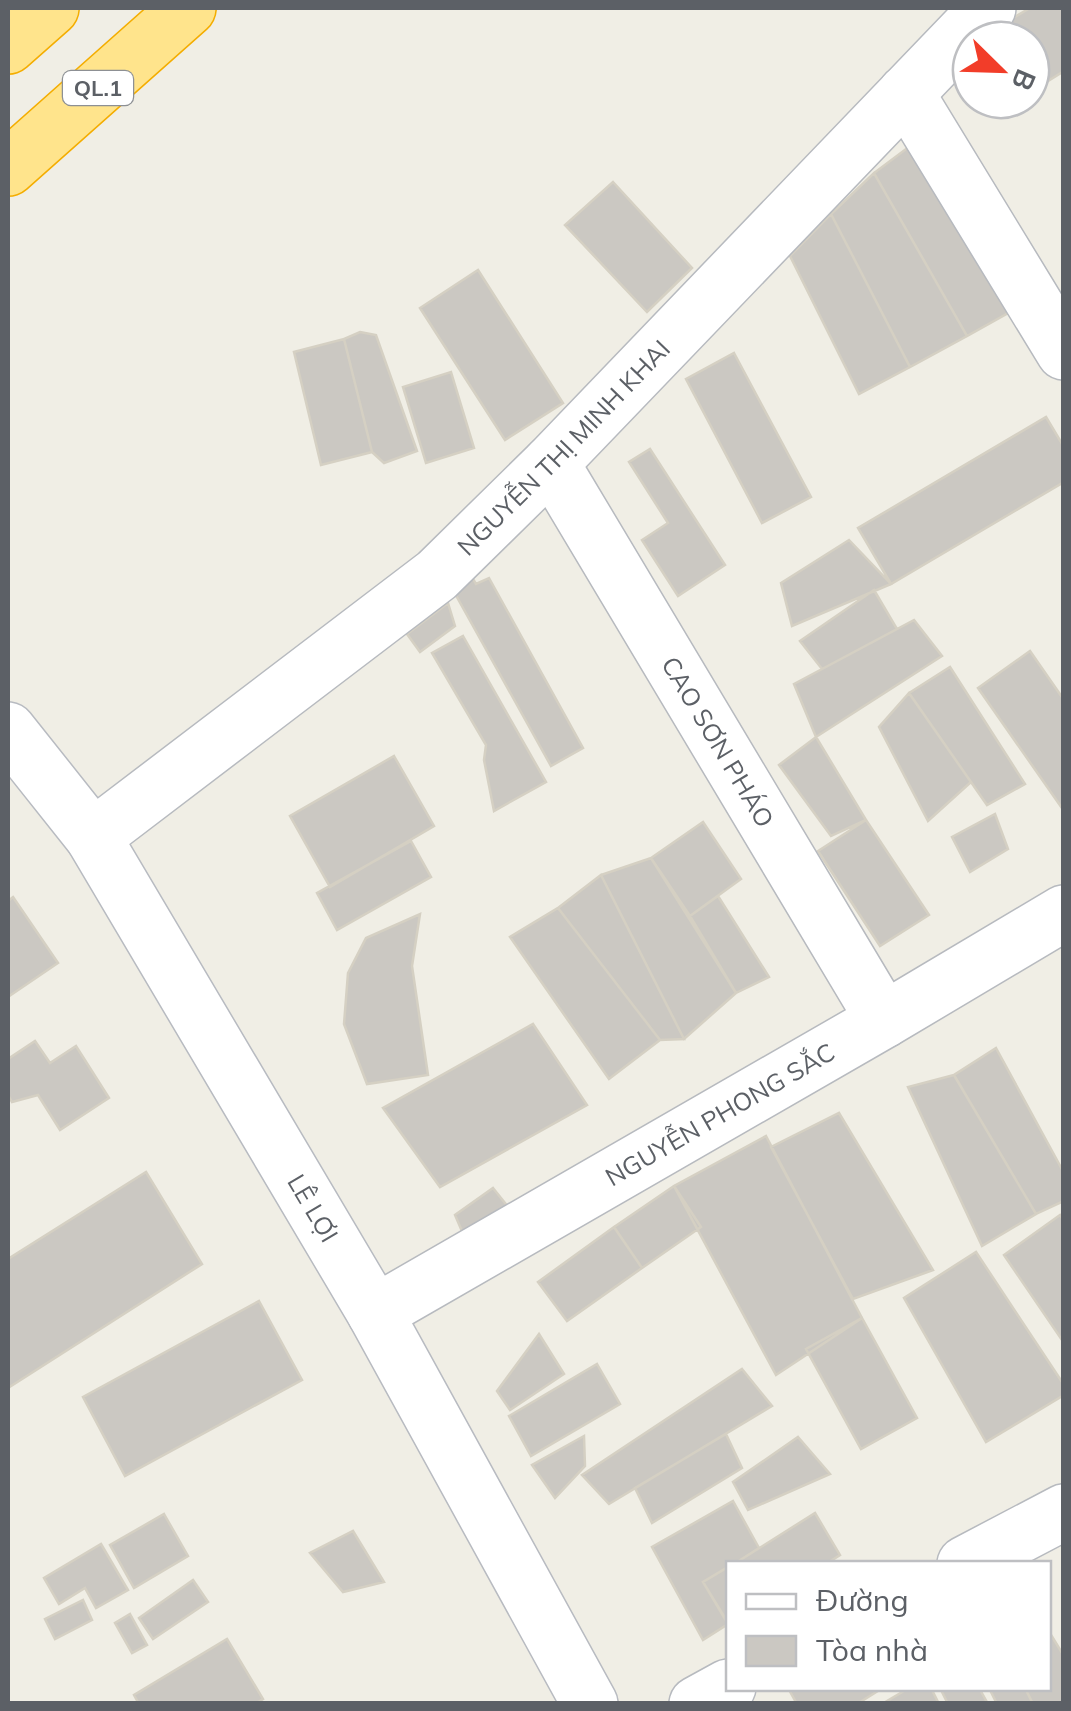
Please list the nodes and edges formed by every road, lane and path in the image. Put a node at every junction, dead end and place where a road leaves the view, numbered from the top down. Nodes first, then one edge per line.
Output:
1 (51, 8) edge
2 (188, 8) edge
3 (988, 8) edge
4 (8, 46) edge
5 (906, 93) junction
6 (8, 168) edge
7 (1064, 352) edge
8 (551, 463) junction
9 (8, 730) edge
10 (93, 837) junction
11 (1064, 913) edge
12 (884, 1020) junction
13 (375, 1313) junction
14 (1064, 1512) edge
15 (971, 1561) edge
16 (726, 1688) edge
17 (590, 1704) edge
18 (697, 1704) edge

1 - 4 highway
2 - 6 highway, QL.1
3 - 5 street, NGUYỄN THỊ MINH KHAI
5 - 7 street
5 - 8 street, NGUYỄN THỊ MINH KHAI
8 - 10 street, NGUYỄN THỊ MINH KHAI
8 - 12 street, CAO SƠN PHÁO
9 - 10 street, LÊ LỢI
10 - 13 street, LÊ LỢI
11 - 12 street, NGUYỄN PHONG SẮC
12 - 13 street, NGUYỄN PHONG SẮC
13 - 17 street, LÊ LỢI
14 - 15 street
16 - 18 street

